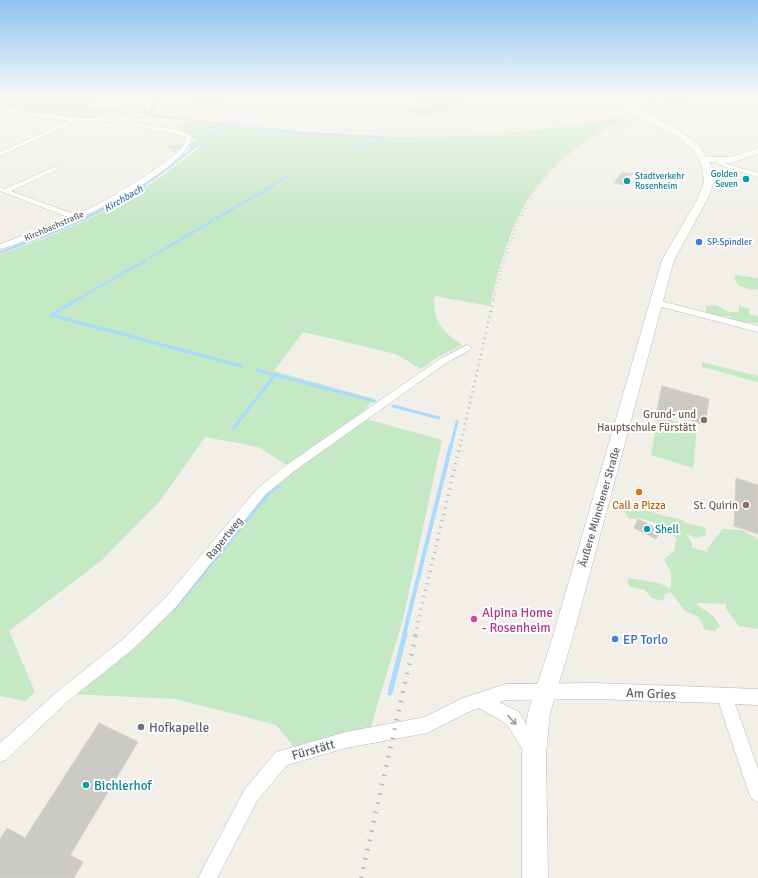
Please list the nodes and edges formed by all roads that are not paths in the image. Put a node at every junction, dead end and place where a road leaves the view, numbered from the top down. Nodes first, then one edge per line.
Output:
1 (36, 138) edge
2 (189, 138) edge
3 (684, 138) edge
4 (758, 151) edge
5 (0, 154) edge
6 (704, 159) junction
7 (717, 160) junction
8 (56, 168) dead end
9 (758, 175) edge
10 (3, 190) edge
11 (76, 218) junction
12 (0, 247) edge
13 (656, 303) junction
14 (758, 329) edge
15 (467, 348) dead end
16 (545, 693) junction
17 (724, 696) junction
18 (758, 697) edge
19 (479, 700) junction
20 (534, 753) junction
21 (0, 754) edge
22 (758, 793) edge
23 (207, 878) edge
24 (535, 878) edge

1 - 5 street
2 - 11 street, Kirchbachstraße
3 - 6 main road, Äußere Münchener Straße, bridge
4 - 7 main road
6 - 7 main road
6 - 13 main road, Äußere Münchener Straße
7 - 9 street
8 - 10 street
10 - 11 street
11 - 12 street, Kirchbachstraße
13 - 14 street
13 - 16 main road, Äußere Münchener Straße
15 - 21 street, Rapertweg
16 - 17 street, Am Gries
16 - 19 street, Fürstätt
16 - 20 main road, Äußere Münchener Straße
17 - 18 street, Am Gries
17 - 22 street
19 -> 20 street
19 - 23 street, Fürstätt
20 - 24 main road, Äußere Münchener Straße

